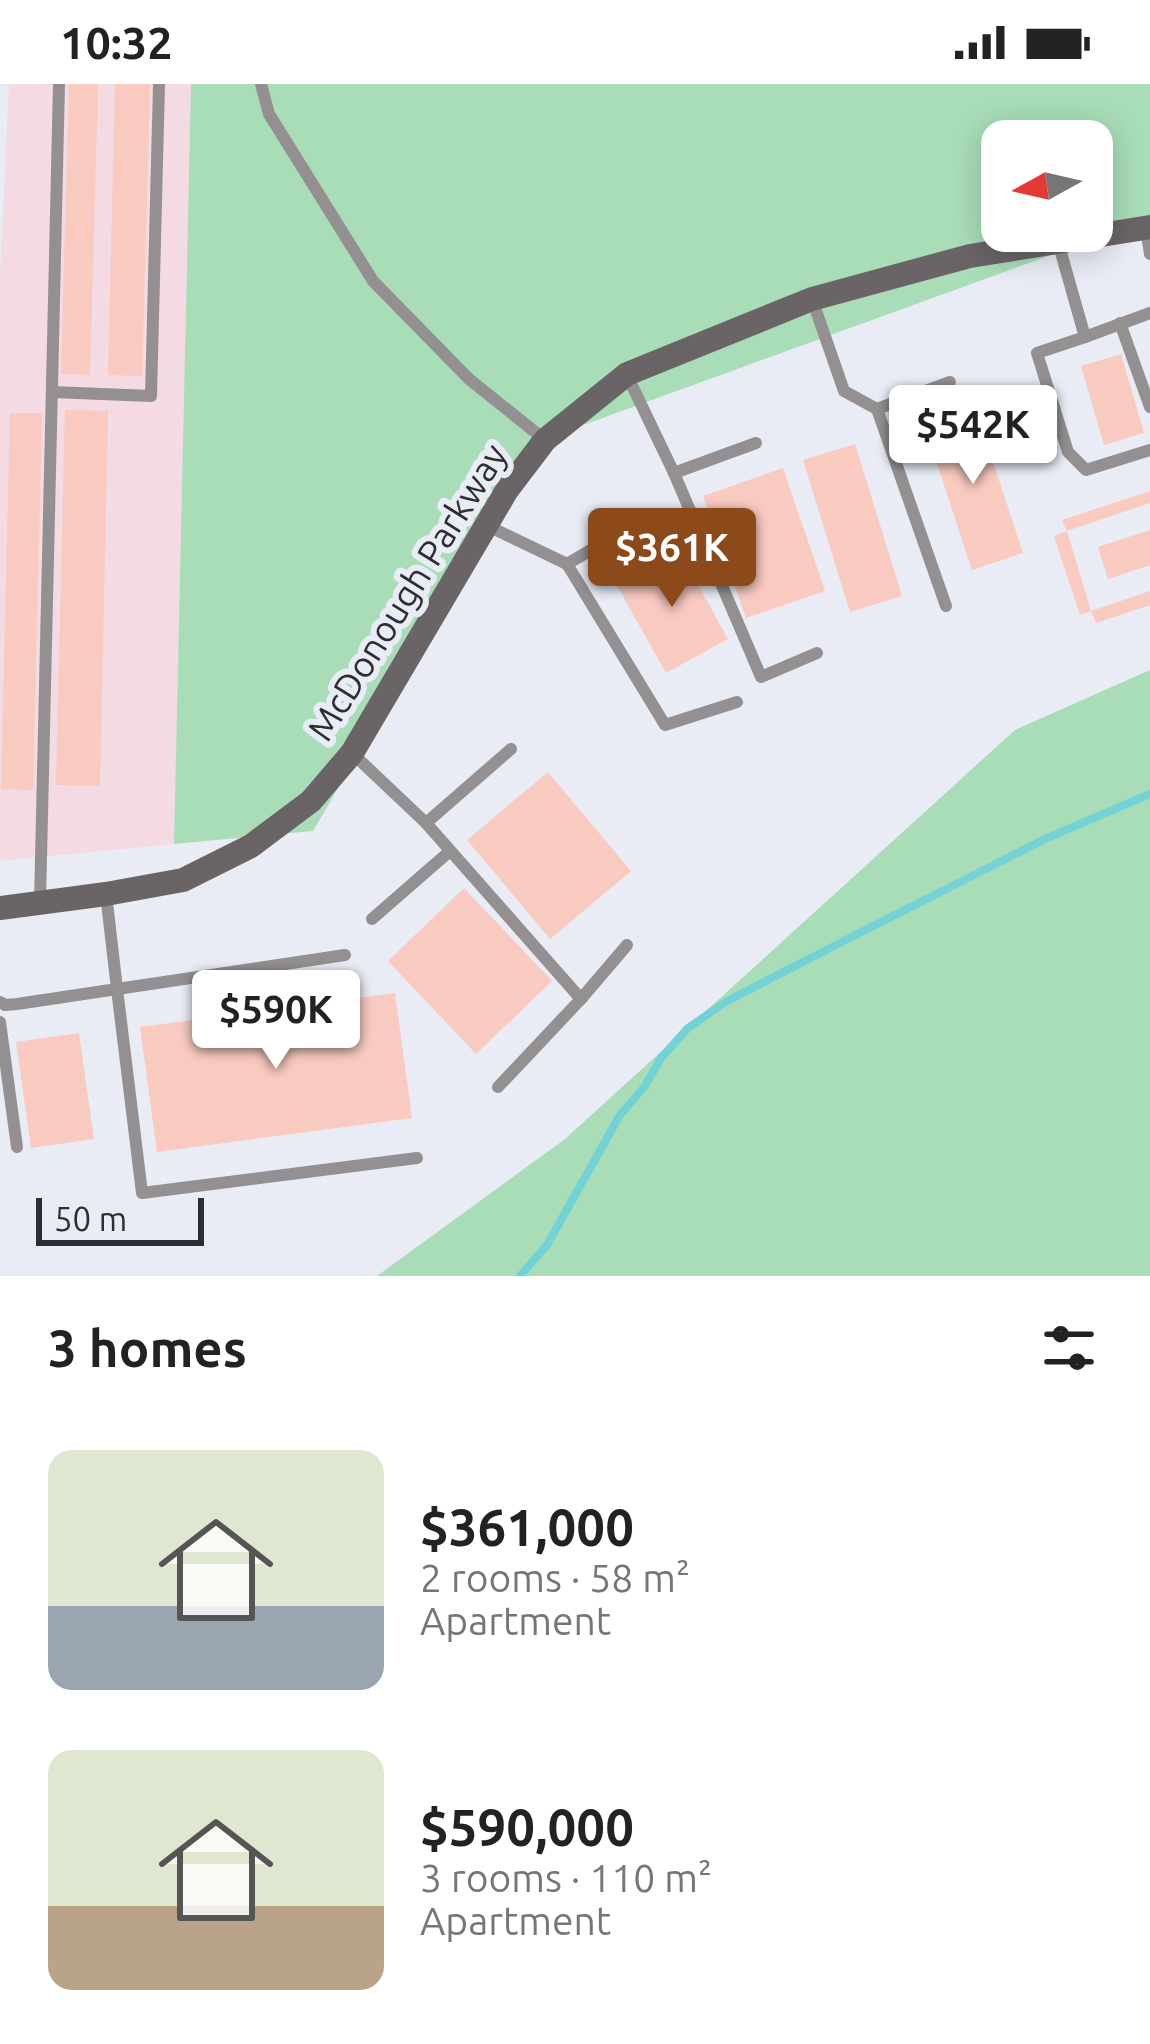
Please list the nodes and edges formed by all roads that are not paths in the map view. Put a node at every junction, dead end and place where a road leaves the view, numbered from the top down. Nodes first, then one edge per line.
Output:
1 (59, 84) edge
2 (159, 84) edge
3 (261, 84) edge
4 (1149, 236) edge
5 (1113, 238) edge
6 (995, 252) edge
7 (1061, 252) edge
8 (812, 299) junction
9 (1150, 313) edge
10 (1120, 323) junction
11 (1085, 337) junction
12 (627, 374) junction
13 (950, 382) dead end
14 (52, 392) junction
15 (1150, 407) edge
16 (877, 409) junction
17 (545, 440) junction
18 (756, 443) dead end
19 (1150, 450) edge
20 (674, 473) junction
21 (647, 517) dead end
22 (485, 525) junction
23 (566, 564) junction
24 (946, 606) dead end
25 (817, 653) dead end
26 (737, 703) dead end
27 (512, 748) dead end
28 (352, 753) junction
29 (426, 823) junction
30 (450, 851) junction
31 (106, 894) junction
32 (40, 902) junction
33 (0, 908) edge
34 (372, 919) dead end
35 (627, 945) dead end
36 (345, 956) dead end
37 (117, 989) junction
38 (581, 999) junction
39 (0, 1002) edge
40 (0, 1022) edge
41 (498, 1087) dead end
42 (17, 1147) dead end
43 (417, 1158) dead end

1 - 14 lane
2 - 14 lane
3 - 17 lane
4 - 5 street, McDonough Parkway
6 - 8 street, McDonough Parkway
7 - 11 lane
8 - 12 street, McDonough Parkway
8 - 16 lane
9 - 10 lane
10 - 11 lane
10 - 15 lane
11 - 19 lane
12 - 17 street, McDonough Parkway
12 - 20 lane
13 - 16 lane
14 - 32 lane
16 - 24 lane
17 - 22 street, McDonough Parkway
18 - 20 lane
20 - 25 lane
21 - 23 lane
22 - 23 lane
22 - 28 street, McDonough Parkway
23 - 26 lane
27 - 29 lane
28 - 29 lane
28 - 31 street, McDonough Parkway
29 - 30 lane
30 - 34 lane
30 - 38 lane
31 - 32 street, McDonough Parkway
31 - 37 lane
32 - 33 street, McDonough Parkway
35 - 38 lane
36 - 37 lane
37 - 39 lane
37 - 43 lane
38 - 41 lane
40 - 42 lane

